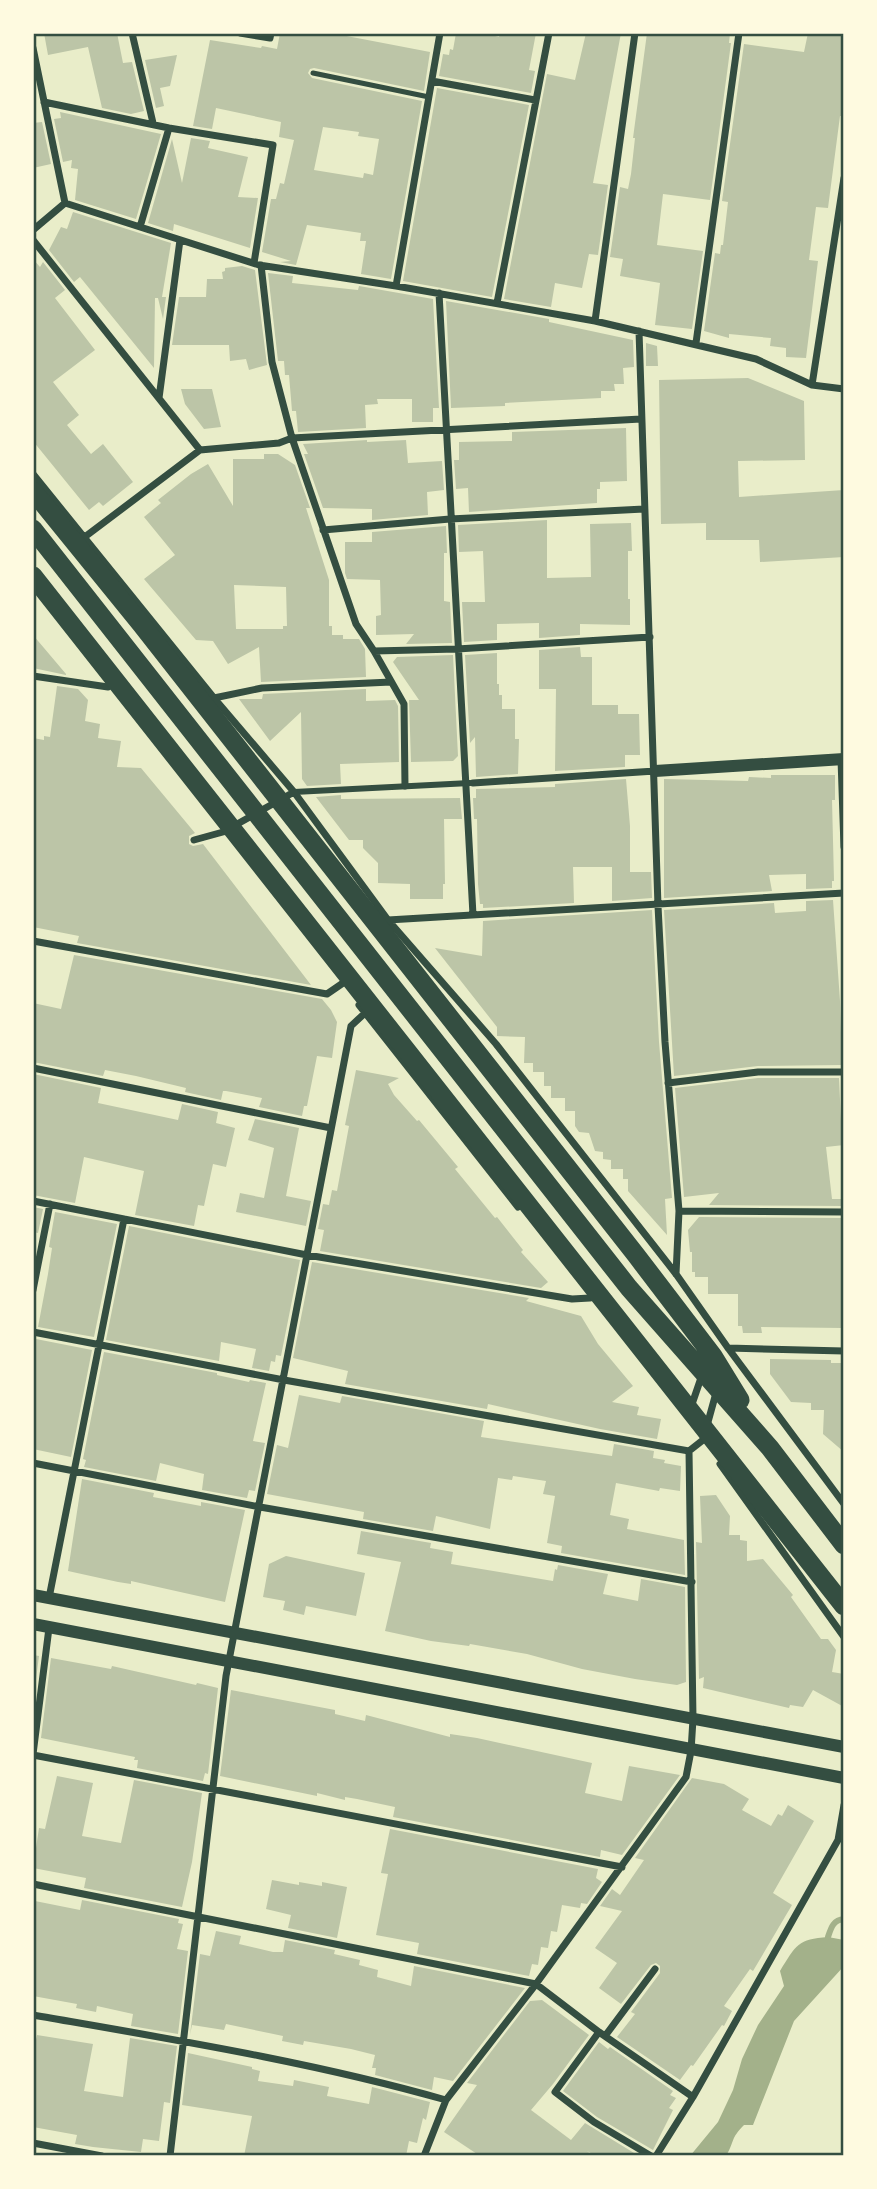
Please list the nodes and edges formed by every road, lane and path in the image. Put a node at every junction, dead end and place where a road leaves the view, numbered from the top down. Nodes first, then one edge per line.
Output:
1 (132, 33) edge
2 (240, 33) edge
3 (271, 33) edge
4 (440, 33) edge
5 (549, 33) edge
6 (635, 33) edge
7 (739, 33) edge
8 (33, 48) edge
9 (313, 73) dead end
10 (432, 81) junction
11 (429, 97) junction
12 (535, 100) junction
13 (44, 102) junction
14 (153, 123) junction
15 (169, 128) junction
16 (844, 178) edge
17 (65, 203) junction
18 (140, 227) junction
19 (33, 230) edge
20 (33, 240) edge
21 (180, 240) junction
22 (257, 264) junction
23 (396, 286) junction
24 (439, 293) junction
25 (497, 303) junction
26 (595, 321) junction
27 (639, 331) junction
28 (696, 343) junction
29 (812, 385) junction
30 (844, 389) edge
31 (159, 398) junction
32 (641, 419) junction
33 (445, 431) junction
34 (292, 438) junction
35 (200, 450) junction
36 (33, 474) edge
37 (33, 491) edge
38 (644, 509) junction
39 (450, 519) junction
40 (33, 529) edge
41 (323, 530) junction
42 (86, 536) junction
43 (33, 576) edge
44 (650, 636) junction
45 (457, 649) junction
46 (374, 651) junction
47 (33, 676) edge
48 (100, 677) dead end
49 (391, 682) junction
50 (108, 687) junction
51 (117, 697) dead end
52 (214, 698) junction
53 (842, 759) edge
54 (655, 771) junction
55 (182, 780) dead end
56 (469, 783) junction
57 (405, 786) junction
58 (294, 792) junction
59 (223, 832) junction
60 (194, 840) dead end
61 (844, 847) edge
62 (844, 893) edge
63 (658, 906) junction
64 (473, 915) junction
65 (388, 920) junction
66 (33, 941) edge
67 (343, 983) junction
68 (365, 1013) junction
69 (33, 1068) edge
70 (844, 1073) edge
71 (668, 1083) junction
72 (331, 1128) junction
73 (33, 1201) edge
74 (50, 1205) junction
75 (679, 1211) junction
76 (522, 1212) dead end
77 (844, 1212) edge
78 (124, 1219) junction
79 (307, 1255) junction
80 (676, 1274) junction
81 (581, 1287) dead end
82 (33, 1290) edge
83 (590, 1298) junction
84 (33, 1332) edge
85 (718, 1334) junction
86 (98, 1345) junction
87 (728, 1348) junction
88 (844, 1351) edge
89 (284, 1380) junction
90 (687, 1417) junction
91 (703, 1440) junction
92 (771, 1448) junction
93 (689, 1451) junction
94 (33, 1463) edge
95 (73, 1471) junction
96 (844, 1504) edge
97 (260, 1507) junction
98 (844, 1545) edge
99 (692, 1582) junction
100 (33, 1595) edge
101 (50, 1598) junction
102 (844, 1606) edge
103 (33, 1624) edge
104 (49, 1628) junction
105 (233, 1634) junction
106 (844, 1637) edge
107 (229, 1663) junction
108 (693, 1719) junction
109 (844, 1747) edge
110 (691, 1751) junction
111 (33, 1755) edge
112 (844, 1778) edge
113 (212, 1791) junction
114 (844, 1805) edge
115 (622, 1867) junction
116 (33, 1884) edge
117 (197, 1917) junction
118 (655, 1969) dead end
119 (537, 1984) junction
120 (33, 2015) edge
121 (602, 2034) junction
122 (183, 2041) junction
123 (693, 2097) junction
124 (446, 2100) junction
125 (33, 2143) edge
126 (102, 2156) edge
127 (170, 2156) edge
128 (424, 2156) edge
129 (651, 2156) edge
130 (656, 2156) edge

1 - 14 street
2 - 3 street
4 - 10 street
5 - 12 street
6 - 26 street
7 - 28 street
8 - 13 street
9 - 11 lane
10 - 11 street
10 - 12 street
11 - 23 street
12 - 25 street
13 - 14 street
13 - 17 street
14 - 15 street
15 - 18 street
15 - 22 street
16 - 29 street
17 - 18 street
17 - 19 street
18 - 21 street
20 - 31 street
21 - 22 street
21 - 31 street
22 - 23 street
22 - 34 street
23 - 24 street
24 - 25 street
24 - 33 street
25 - 26 street
26 - 27 street
27 - 28 street
27 - 32 street
28 - 29 street
29 - 30 street
31 - 35 street
32 - 33 street
32 - 38 street
33 - 34 street
33 - 39 street
34 - 35 street
34 - 41 street
35 - 42 street
36 - 42 street
37 - 92 highway
38 - 39 street
38 - 44 street
39 - 41 street
39 - 45 street
40 - 92 highway
41 - 46 street
42 - 52 street
43 - 102 highway
44 - 45 street
44 - 54 street
45 - 46 street
45 - 56 street
46 - 49 street
47 - 50 street
48 - 50 street
49 - 52 street
49 - 57 street
50 - 51 street
52 - 58 street
53 - 54 street
53 - 61 street
54 - 56 street
54 - 63 street
55 - 59 street
56 - 57 street
56 - 64 street
57 - 58 street
58 - 59 street
58 - 65 street
59 - 60 street
59 - 67 street
62 - 63 street
63 - 64 street
63 - 71 street
64 - 65 street
65 - 80 street
66 - 67 street
67 - 68 street
68 - 72 street
68 - 76 street
69 - 72 street
70 - 71 street
71 - 75 street
72 - 79 street
73 - 74 street
74 - 78 street
74 - 82 street
75 - 77 street
75 - 80 street
78 - 79 street
78 - 86 street
79 - 83 street
79 - 89 street
80 - 85 street
81 - 83 street
83 - 90 street
84 - 86 street
85 - 87 street
85 - 90 street
86 - 89 street
86 - 95 street
87 - 88 street
87 - 91 street
87 - 96 street
89 - 93 street
89 - 97 street
90 - 91 street
91 - 93 street
91 - 106 street
92 - 98 highway
93 - 99 street
94 - 95 street
95 - 97 street
95 - 101 street
97 - 99 street
97 - 105 street
99 - 108 street
100 - 101 street
101 - 105 street
103 - 104 street
104 - 107 street
104 - 111 street
105 - 107 street
105 - 108 street
107 - 110 street
107 - 113 street
108 - 109 street
108 - 110 street
110 - 112 street
110 - 115 street
111 - 113 street
113 - 115 street
113 - 117 street
114 - 123 street
115 - 119 street
116 - 117 street
117 - 119 street
117 - 122 street
118 - 121 street
119 - 121 street
119 - 124 street
120 - 122 street
121 - 123 street
121 - 129 street
122 - 124 street
122 - 127 street
123 - 130 street
124 - 128 street
125 - 126 street

